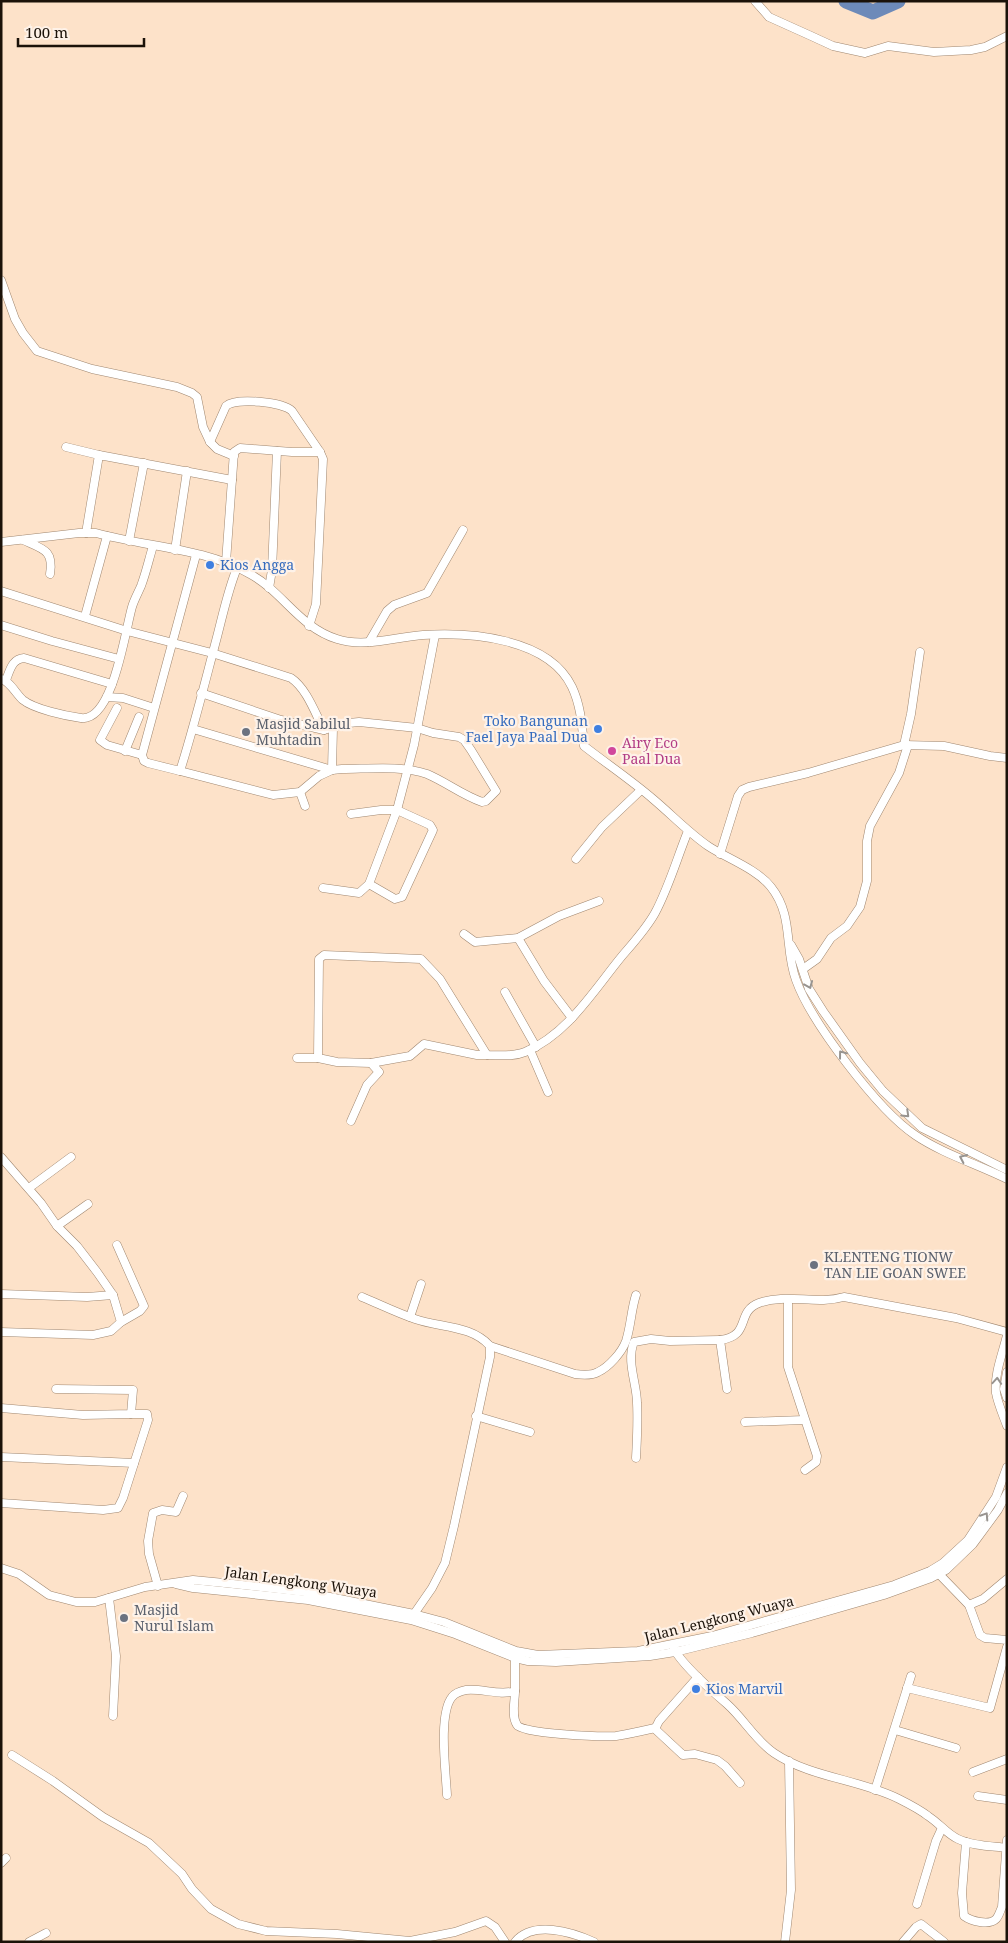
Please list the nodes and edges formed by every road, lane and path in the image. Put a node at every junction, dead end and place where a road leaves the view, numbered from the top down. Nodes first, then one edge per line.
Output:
1 (756, 1) edge
2 (1007, 36) edge
3 (1, 280) edge
4 (210, 442) junction
5 (66, 447) dead end
6 (277, 451) junction
7 (320, 452) junction
8 (99, 455) junction
9 (234, 456) junction
10 (144, 463) junction
11 (187, 471) junction
12 (232, 480) junction
13 (463, 530) dead end
14 (86, 533) junction
15 (107, 536) junction
16 (24, 540) junction
17 (129, 541) junction
18 (1, 542) edge
19 (153, 546) junction
20 (175, 550) junction
21 (196, 555) junction
22 (226, 562) junction
23 (237, 568) junction
24 (50, 574) dead end
25 (269, 588) junction
26 (1, 591) edge
27 (85, 616) junction
28 (1, 625) edge
29 (309, 626) junction
30 (127, 631) junction
31 (435, 635) junction
32 (172, 642) junction
33 (369, 642) junction
34 (920, 652) dead end
35 (212, 653) junction
36 (119, 659) junction
37 (4, 680) edge
38 (112, 684) junction
39 (201, 693) junction
40 (107, 697) junction
41 (117, 708) dead end
42 (154, 708) junction
43 (139, 717) dead end
44 (333, 728) junction
45 (417, 728) junction
46 (193, 730) junction
47 (324, 730) junction
48 (906, 745) junction
49 (125, 751) junction
50 (142, 755) junction
51 (1007, 758) edge
52 (408, 769) junction
53 (332, 770) junction
54 (180, 771) junction
55 (641, 790) junction
56 (300, 792) junction
57 (305, 806) dead end
58 (397, 810) junction
59 (351, 814) dead end
60 (688, 831) junction
61 (720, 854) junction
62 (576, 859) dead end
63 (369, 884) junction
64 (323, 888) dead end
65 (599, 901) dead end
66 (464, 934) dead end
67 (518, 938) junction
68 (789, 941) junction
69 (802, 969) junction
70 (505, 992) dead end
71 (572, 1018) junction
72 (840, 1034) junction
73 (831, 1041) junction
74 (533, 1048) junction
75 (488, 1054) junction
76 (298, 1058) dead end
77 (318, 1058) junction
78 (371, 1063) junction
79 (548, 1092) dead end
80 (351, 1121) dead end
81 (1, 1157) edge
82 (71, 1158) dead end
83 (1007, 1170) edge
84 (1007, 1179) edge
85 (28, 1188) junction
86 (88, 1204) dead end
87 (57, 1226) junction
88 (117, 1245) dead end
89 (421, 1284) dead end
90 (1, 1294) edge
91 (113, 1295) junction
92 (636, 1295) dead end
93 (362, 1297) dead end
94 (788, 1300) junction
95 (410, 1316) junction
96 (121, 1322) junction
97 (1, 1332) edge
98 (1007, 1333) edge
99 (720, 1340) junction
100 (490, 1346) junction
101 (1007, 1372) edge
102 (56, 1389) dead end
103 (727, 1389) dead end
104 (1007, 1398) edge
105 (1, 1408) edge
106 (131, 1414) junction
107 (476, 1416) junction
108 (804, 1420) junction
109 (745, 1422) dead end
110 (1007, 1426) edge
111 (530, 1432) dead end
112 (1, 1457) edge
113 (636, 1458) dead end
114 (134, 1462) junction
115 (1007, 1467) edge
116 (805, 1470) dead end
117 (183, 1496) dead end
118 (1003, 1497) edge
119 (1, 1503) edge
120 (1, 1568) edge
121 (939, 1574) junction
122 (1007, 1579) edge
123 (176, 1584) junction
124 (158, 1586) junction
125 (109, 1598) junction
126 (968, 1605) junction
127 (414, 1614) junction
128 (1007, 1640) edge
129 (1007, 1646) edge
130 (674, 1649) junction
131 (516, 1658) junction
132 (911, 1676) dead end
133 (698, 1677) junction
134 (907, 1688) junction
135 (515, 1691) junction
136 (113, 1716) dead end
137 (655, 1728) junction
138 (895, 1730) junction
139 (956, 1748) dead end
140 (12, 1755) dead end
141 (1007, 1759) edge
142 (789, 1762) junction
143 (973, 1772) dead end
144 (740, 1784) dead end
145 (876, 1790) junction
146 (447, 1795) dead end
147 (978, 1796) dead end
148 (1007, 1800) edge
149 (942, 1828) junction
150 (966, 1842) junction
151 (1006, 1845) edge
152 (917, 1904) dead end
153 (46, 1933) dead end
154 (29, 1942) edge
155 (504, 1942) edge
156 (515, 1942) edge
157 (594, 1942) edge
158 (786, 1942) edge
159 (903, 1942) edge
160 (944, 1942) edge

1 - 2 street
3 - 4 street
4 - 7 street
4 - 9 street
5 - 8 street
6 - 7 street
6 - 9 street
6 - 25 street
7 - 29 street
8 - 10 street
8 - 14 street
9 - 12 street
10 - 11 street
10 - 17 street
11 - 12 street
11 - 20 street
12 - 22 street
13 - 33 street
14 - 15 street
14 - 16 street
15 - 17 street
15 - 27 street
16 - 18 street
16 - 24 street
17 - 19 street
19 - 20 street
19 - 30 street
20 - 21 street
21 - 22 street
21 - 32 street
22 - 23 street
23 - 25 street
23 - 35 street
25 - 29 street
26 - 27 street
27 - 30 street
28 - 36 street
29 - 33 street
30 - 32 street
30 - 36 street
31 - 33 street
31 - 45 street
31 - 55 street
32 - 35 street
32 - 42 street
34 - 48 street
35 - 39 street
35 - 47 street
36 - 38 street
37 - 38 street
37 - 40 street
38 - 40 street
39 - 46 street
39 - 47 street
40 - 42 street
41 - 49 street
42 - 50 street
43 - 49 street
44 - 45 street
44 - 47 street
44 - 53 street
45 - 52 street
45 - 52 street
46 - 53 street
46 - 54 street
48 - 51 street
48 - 61 street
48 - 69 street
49 - 50 street
50 - 54 street
52 - 53 street
52 - 58 street
53 - 56 street
54 - 56 street
55 - 60 street
55 - 62 street
56 - 57 street
58 - 59 street
58 - 63 street
58 - 63 street
60 - 61 street
60 - 71 street
61 - 68 street
63 - 64 street
65 - 67 street
66 - 67 street
67 - 71 street
68 - 69 street
68 - 73 street
69 -> 72 street
70 - 74 street
71 - 74 street
72 - 73 street
72 -> 83 street
84 -> 73 street
74 - 75 street
74 - 79 street
75 - 77 street
75 - 78 street
76 - 77 street
77 - 78 street
78 - 80 street
81 - 85 street
82 - 85 street
85 - 87 street
86 - 87 street
87 - 91 street
88 - 96 street
89 - 95 street
90 - 91 street
91 - 96 street
92 - 100 street
93 - 95 street
94 - 98 street
94 - 99 street
94 - 108 street
95 - 100 street
96 - 97 street
110 -> 98 street
99 - 103 street
99 - 113 street
100 - 107 street
101 - 104 street
102 - 106 street
105 - 106 street
106 - 114 street
107 - 111 street
107 - 127 street
108 - 109 street
108 - 116 street
112 - 114 street
114 - 119 street
115 - 118 street, Jalan Lengkong Wuaya
117 - 124 street
118 - 121 street, Jalan Lengkong Wuaya
130 -> 118 street, Jalan Lengkong Wuaya
120 - 125 street, Jalan Lengkong Wuaya
121 - 126 street
121 - 130 street, Jalan Lengkong Wuaya
122 - 126 street
123 - 124 street, Jalan Lengkong Wuaya
123 - 127 street, Jalan Lengkong Wuaya
123 - 131 street, Jalan Lengkong Wuaya
124 - 125 street, Jalan Lengkong Wuaya
125 - 136 street
126 - 128 street
127 - 130 street, Jalan Lengkong Wuaya
129 - 134 street
130 - 131 street, Jalan Lengkong Wuaya
130 - 133 street
131 - 135 street
132 - 134 street
133 - 137 street
133 - 142 street
134 - 138 street
135 - 137 street
135 - 146 street
137 - 144 street
138 - 139 street
138 - 145 street
140 - 155 street
141 - 143 street
142 - 145 street
142 - 158 street
145 - 149 street
147 - 148 street
149 - 150 street
149 - 152 street
150 - 151 street
150 - 151 street
153 - 154 street
156 - 157 street
159 - 160 street

